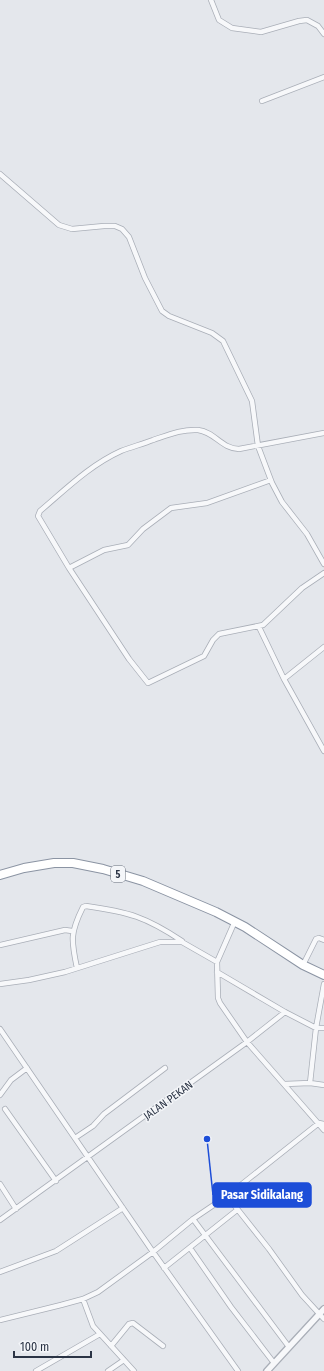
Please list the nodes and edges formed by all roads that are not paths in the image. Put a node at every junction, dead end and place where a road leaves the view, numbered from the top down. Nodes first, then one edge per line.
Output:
1 (211, 0) edge
2 (324, 34) edge
3 (324, 77) edge
4 (262, 101) dead end
5 (0, 174) edge
6 (324, 433) edge
7 (258, 446) junction
8 (271, 480) junction
9 (324, 564) edge
10 (69, 568) junction
11 (324, 573) edge
12 (259, 627) junction
13 (324, 647) edge
14 (284, 679) junction
15 (324, 751) edge
16 (0, 875) edge
17 (234, 921) junction
18 (72, 931) junction
19 (324, 940) edge
20 (182, 942) junction
21 (0, 945) edge
22 (217, 962) junction
23 (303, 965) junction
24 (77, 968) junction
25 (217, 972) junction
26 (324, 974) edge
27 (0, 984) edge
28 (324, 984) edge
29 (285, 1012) junction
30 (316, 1028) junction
31 (324, 1028) edge
32 (0, 1029) edge
33 (247, 1042) junction
34 (27, 1068) junction
35 (165, 1068) dead end
36 (310, 1083) junction
37 (285, 1084) junction
38 (324, 1085) edge
39 (0, 1095) edge
40 (5, 1109) dead end
41 (321, 1124) edge
42 (324, 1130) edge
43 (75, 1138) junction
44 (88, 1157) junction
45 (56, 1181) junction
46 (0, 1184) edge
47 (227, 1196) junction
48 (16, 1208) junction
49 (123, 1208) junction
50 (237, 1210) junction
51 (193, 1219) junction
52 (0, 1220) edge
53 (206, 1237) junction
54 (190, 1248) junction
55 (153, 1252) junction
56 (164, 1268) junction
57 (0, 1272) edge
58 (83, 1299) junction
59 (324, 1309) edge
60 (319, 1313) junction
61 (0, 1320) edge
62 (324, 1320) edge
63 (100, 1334) junction
64 (111, 1346) junction
65 (163, 1346) dead end
66 (289, 1348) junction
67 (124, 1360) junction
68 (274, 1363) junction
69 (36, 1371) edge
70 (108, 1371) edge
71 (134, 1371) edge
72 (238, 1371) edge
73 (267, 1371) edge

1 - 2 street
3 - 4 street
5 - 7 street
6 - 7 street
7 - 8 street
7 - 10 street
8 - 9 street
8 - 10 street
10 - 12 street
11 - 12 street
12 - 14 street
13 - 14 street
14 - 15 street
16 - 17 highway, 5
17 - 22 street
17 - 23 highway, 5
18 - 20 street
18 - 21 street
18 - 24 street
19 - 23 street
20 - 22 street
20 - 24 street
22 - 25 street
23 - 26 highway, 5
24 - 27 street
25 - 29 street
25 - 33 street
28 - 30 street
29 - 30 street
29 - 33 street, JALAN PEKAN
30 - 31 street
30 - 36 street
32 - 34 street
33 - 37 street
33 - 44 street, JALAN PEKAN
34 - 39 street
34 - 43 street
35 - 43 street
36 - 37 street
36 - 38 street
37 - 41 street
40 - 45 street
41 - 42 street
41 - 47 street
43 - 44 street
44 - 45 street, JALAN PEKAN
44 - 49 street
45 - 48 street, JALAN PEKAN
46 - 48 street
47 - 50 street
47 - 51 street
48 - 52 street, JALAN PEKAN
49 - 55 street
49 - 57 street
50 - 53 street
50 - 60 street
51 - 53 street
51 - 55 street
53 - 54 street
53 - 66 street
54 - 56 street
54 - 68 street
55 - 56 street
55 - 58 street
56 - 72 street
58 - 61 street
58 - 63 street
59 - 60 street
60 - 62 street
60 - 66 street
63 - 64 street
63 - 69 street
64 - 65 street
64 - 67 street
66 - 68 street
67 - 70 street
67 - 71 street
68 - 73 street

